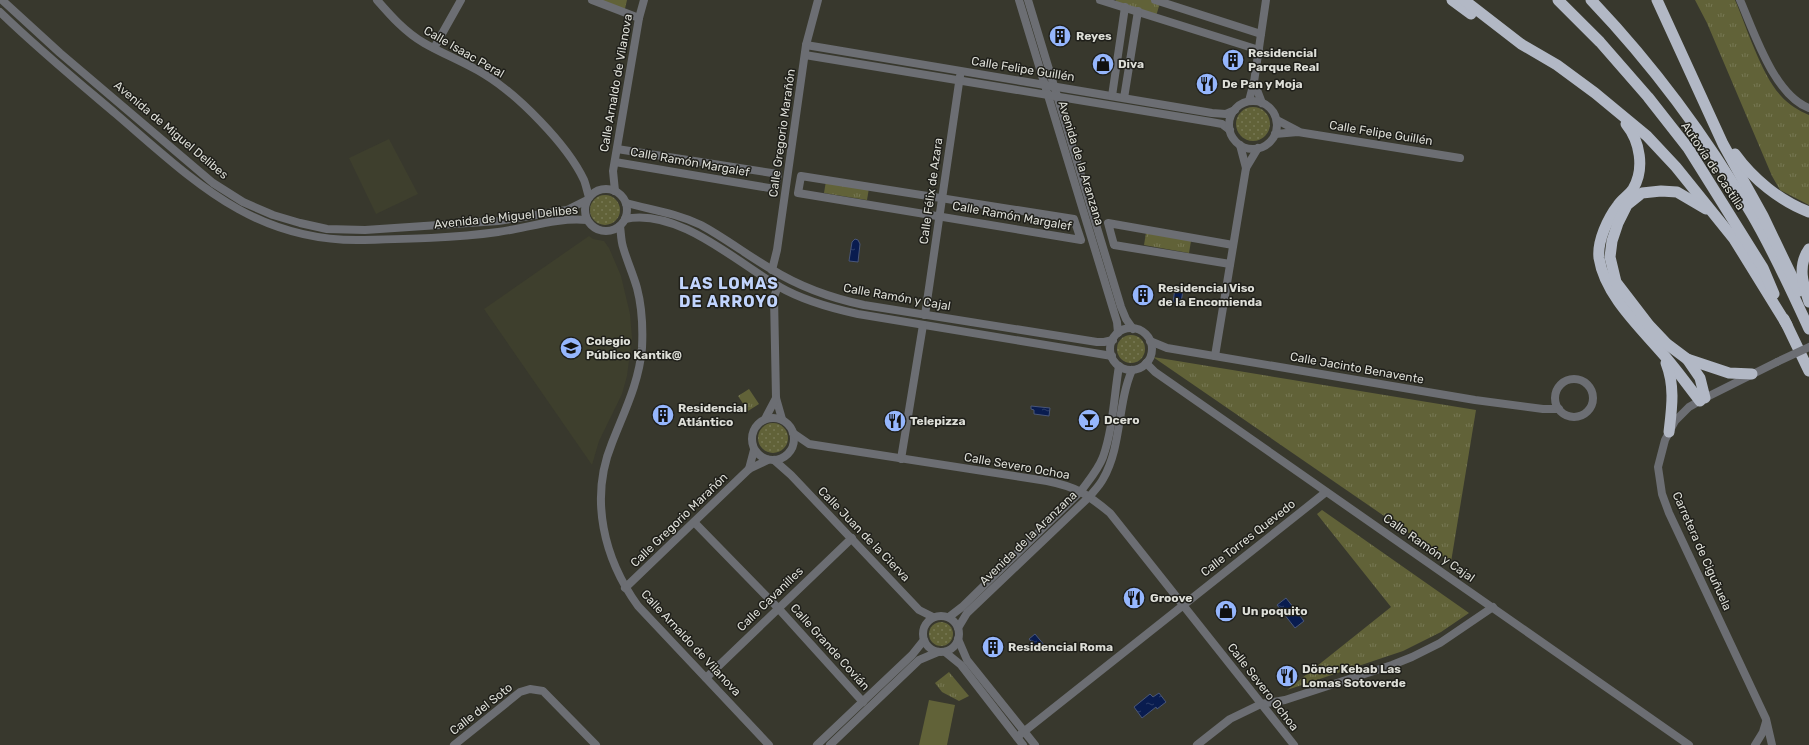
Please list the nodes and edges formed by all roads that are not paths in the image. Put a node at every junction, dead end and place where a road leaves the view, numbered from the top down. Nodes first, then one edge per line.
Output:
1 (2, 0) edge
2 (377, 0) edge
3 (461, 0) edge
4 (592, 0) edge
5 (644, 0) edge
6 (818, 0) edge
7 (1019, 0) edge
8 (1028, 0) edge
9 (1100, 0) edge
10 (1155, 0) edge
11 (1266, 0) edge
12 (1452, 0) edge
13 (1464, 0) edge
14 (1558, 0) edge
15 (1591, 0) edge
16 (1656, 0) edge
17 (1740, 0) edge
18 (1125, 8) junction
19 (1138, 11) junction
20 (0, 12) edge
21 (639, 18) junction
22 (1261, 34) junction
23 (1521, 44) junction
24 (806, 45) junction
25 (434, 48) junction
26 (1259, 50) junction
27 (805, 56) junction
28 (962, 70) junction
29 (960, 81) junction
30 (1254, 82) junction
31 (1044, 84) junction
32 (1054, 86) junction
33 (1048, 95) junction
34 (1057, 96) junction
35 (1112, 96) junction
36 (1124, 98) junction
37 (1249, 102) junction
38 (1262, 103) junction
39 (1611, 105) junction
40 (1705, 106) junction
41 (1809, 108) edge
42 (1235, 110) junction
43 (1277, 120) junction
44 (1230, 130) junction
45 (1298, 132) junction
46 (1275, 134) junction
47 (1240, 145) junction
48 (1258, 148) junction
49 (617, 150) junction
50 (1460, 158) dead end
51 (614, 162) junction
52 (1246, 168) junction
53 (613, 171) junction
54 (584, 180) junction
55 (777, 180) junction
56 (787, 181) junction
57 (800, 183) junction
58 (601, 189) junction
59 (615, 191) junction
60 (588, 199) junction
61 (942, 199) junction
62 (626, 203) junction
63 (1809, 212) edge
64 (940, 216) junction
65 (1718, 218) junction
66 (625, 219) junction
67 (587, 220) junction
68 (620, 226) junction
69 (1078, 229) junction
70 (609, 231) junction
71 (1089, 231) junction
72 (1099, 233) junction
73 (1111, 234) junction
74 (1233, 245) junction
75 (623, 247) junction
76 (1809, 249) edge
77 (1230, 264) junction
78 (772, 270) junction
79 (778, 286) junction
80 (1809, 302) edge
81 (1809, 312) edge
82 (924, 315) junction
83 (923, 325) junction
84 (1787, 325) junction
85 (1133, 328) junction
86 (1809, 329) edge
87 (1115, 337) junction
88 (1150, 341) junction
89 (1809, 347) edge
90 (1167, 348) junction
91 (1152, 351) junction
92 (1662, 353) junction
93 (1112, 356) junction
94 (1215, 356) junction
95 (1687, 359) junction
96 (1144, 365) junction
97 (1119, 366) junction
98 (1132, 370) junction
99 (1809, 371) edge
100 (1752, 374) junction
101 (776, 398) junction
102 (1702, 399) junction
103 (1556, 400) junction
104 (1543, 409) junction
105 (1559, 409) junction
106 (766, 419) junction
107 (782, 419) junction
108 (1669, 432) junction
109 (793, 433) junction
110 (809, 444) junction
111 (792, 449) junction
112 (754, 450) junction
113 (785, 456) junction
114 (901, 459) junction
115 (771, 460) junction
116 (749, 469) junction
117 (791, 475) junction
118 (1081, 491) junction
119 (1326, 492) junction
120 (1090, 496) junction
121 (694, 522) junction
122 (852, 538) junction
123 (625, 588) junction
124 (1183, 605) junction
125 (1493, 606) junction
126 (778, 608) junction
127 (920, 610) junction
128 (933, 617) junction
129 (949, 617) junction
130 (925, 624) junction
131 (958, 628) junction
132 (958, 639) junction
133 (924, 640) junction
134 (941, 652) junction
135 (706, 678) junction
136 (863, 702) junction
137 (1261, 704) junction
138 (1766, 719) junction
139 (1024, 731) junction
140 (1017, 737) junction
141 (454, 745) edge
142 (596, 745) edge
143 (769, 745) edge
144 (818, 745) edge
145 (830, 745) edge
146 (1023, 745) edge
147 (1035, 745) edge
148 (1197, 745) edge
149 (1294, 745) edge
150 (1689, 745) edge
151 (1755, 745) edge
152 (1772, 745) edge

1 - 60 street, Avenida de Miguel Delibes
2 - 25 street, Calle Isaac Peral
3 - 25 street
4 - 21 street
5 - 21 street, Calle Arnaldo de Vilanova
6 - 24 street, Calle Gregorio Marañón
7 - 31 street, Avenida de la Aranzana
8 - 32 street, Avenida de la Aranzana
9 - 18 street
10 - 22 street
11 - 22 street
12 - 23 highway
13 - 23 highway
14 - 84 highway, Autovía de Castilla
15 - 86 highway, Autovía de Castilla
16 - 40 highway
17 - 41 street
18 - 19 street
18 - 35 street
19 - 26 street
19 - 36 street
20 - 67 street, Avenida de Miguel Delibes
21 - 49 street, Calle Arnaldo de Vilanova
22 - 26 street
23 - 39 highway
24 - 27 street, Calle Gregorio Marañón
24 - 28 street, Calle Felipe Guillén
25 - 54 street, Calle Isaac Peral
26 - 30 street
27 - 29 street, Calle Felipe Guillén
27 - 56 street, Calle Gregorio Marañón
28 - 29 street, Calle Félix de Azara
28 - 31 street, Calle Felipe Guillén
29 - 33 street, Calle Felipe Guillén
29 - 61 street, Calle Félix de Azara
30 - 37 street
30 - 38 street
31 - 32 street, Calle Felipe Guillén
31 - 33 street, Avenida de la Aranzana
32 - 34 street, Avenida de la Aranzana
32 - 35 street, Calle Felipe Guillén
33 - 34 street, Calle Felipe Guillén
33 - 71 street, Avenida de la Aranzana
34 - 44 street, Calle Felipe Guillén
34 - 72 street, Avenida de la Aranzana
35 - 36 street, Calle Felipe Guillén
36 - 42 street, Calle Felipe Guillén
37 - 38 street
37 - 42 street
38 - 43 street
39 - 65 highway
39 - 92 highway
40 - 63 highway
40 - 81 highway
42 - 44 street
43 - 45 street, Calle Felipe Guillén
43 - 46 street
44 - 47 street
45 - 46 street, Calle Felipe Guillén
45 - 50 street, Calle Felipe Guillén
46 - 48 street
47 - 48 street
47 - 52 street
48 - 52 street
49 - 51 street, Calle Arnaldo de Vilanova
49 - 55 street, Calle Ramón Margalef
51 - 53 street, Calle Arnaldo de Vilanova
51 - 55 street, Calle Ramón Margalef
52 - 74 street
53 - 58 street, Calle Arnaldo de Vilanova
53 - 59 street, Calle Arnaldo de Vilanova
54 - 58 street, Calle Isaac Peral
54 - 60 street, Calle Isaac Peral
55 - 56 street, Calle Ramón Margalef
56 - 57 street, Calle Ramón Margalef
56 - 78 street, Calle Gregorio Marañón
57 - 61 street, Calle Ramón Margalef
57 - 64 street, Calle Ramón Margalef
58 - 59 street
58 - 60 street
59 - 62 street
60 - 67 street
61 - 64 street, Calle Félix de Azara
61 - 69 street, Calle Ramón Margalef
62 - 66 street
62 - 78 street, Calle Ramón y Cajal
64 - 69 street, Calle Ramón Margalef
64 - 82 street, Calle Félix de Azara
65 - 84 highway
65 - 95 highway
66 - 68 street
66 - 79 street, Calle Ramón y Cajal
67 - 70 street
68 - 70 street
68 - 75 street, Calle Arnaldo de Vilanova
69 - 71 street, Calle Ramón Margalef
70 - 75 street, Calle Arnaldo de Vilanova
71 - 72 street, Calle Ramón Margalef
71 - 87 street, Avenida de la Aranzana
72 - 73 street, Calle Ramón Margalef
72 - 85 street, Avenida de la Aranzana
73 - 74 street
73 - 77 street
74 - 77 street
75 - 123 street, Calle Arnaldo de Vilanova
76 - 80 highway
77 - 94 street
78 - 82 street, Calle Ramón y Cajal
79 - 83 street, Calle Ramón y Cajal
79 - 101 street
82 - 87 street, Calle Ramón y Cajal
83 - 93 street, Calle Ramón y Cajal
83 - 114 street
84 - 99 highway, Autovía de Castilla
85 - 87 street
85 - 88 street
87 - 93 street
88 - 90 street, Calle Jacinto Benavente
88 - 91 street
89 - 100 street, Carretera de Ciguñuela, bridge
90 - 91 street, Calle Jacinto Benavente
90 - 94 street, Calle Jacinto Benavente
91 - 96 street
92 - 102 highway
92 - 108 highway
93 - 97 street
94 - 104 street, Calle Jacinto Benavente
95 - 100 highway
95 - 102 highway
96 - 98 street
96 - 119 street, Calle Ramón y Cajal
97 - 98 street
97 - 118 street, Avenida de la Aranzana
98 - 120 street, Avenida de la Aranzana
100 - 102 street, Carretera de Ciguñuela
101 - 106 street
101 - 107 street
102 - 108 street, Carretera de Ciguñuela
103 - 104 street
103 - 105 street
103 - 105 street
104 - 105 street, Calle Jacinto Benavente
106 - 107 street
106 - 112 street
107 - 109 street
108 - 138 street, Carretera de Ciguñuela
109 - 110 street, Calle Severo Ochoa
109 - 111 street
110 - 111 street, Calle Severo Ochoa
110 - 114 street, Calle Severo Ochoa
111 - 113 street
112 - 115 street
112 - 116 street
113 - 115 street
113 - 117 street, Calle Juan de la Cierva
114 - 118 street, Calle Severo Ochoa
115 - 116 street, Calle Gregorio Marañón
115 - 117 street, Calle Juan de la Cierva
116 - 121 street, Calle Gregorio Marañón
117 - 122 street, Calle Juan de la Cierva
118 - 120 street, Calle Severo Ochoa
118 - 129 street, Avenida de la Aranzana
119 - 124 street, Calle Torres Quevedo
119 - 125 street, Calle Ramón y Cajal
120 - 124 street, Calle Severo Ochoa
120 - 131 street, Avenida de la Aranzana
121 - 123 street, Calle Gregorio Marañón
121 - 126 street, Calle Grande Covián
122 - 126 street, Calle Cavanilles
122 - 127 street, Calle Juan de la Cierva
123 - 135 street, Calle Arnaldo de Vilanova
124 - 137 street, Calle Severo Ochoa
124 - 139 street, Calle Torres Quevedo
125 - 137 street
125 - 150 street, Calle Ramón y Cajal
126 - 135 street, Calle Cavanilles
126 - 136 street, Calle Grande Covián
127 - 128 street, Calle Juan de la Cierva
127 - 130 street, Calle Juan de la Cierva
128 - 129 street
128 - 130 street
129 - 131 street
130 - 133 street
131 - 132 street
132 - 134 street
132 - 139 street
133 - 134 street
133 - 136 street
134 - 140 street
134 - 145 street
135 - 143 street, Calle Arnaldo de Vilanova
136 - 144 street
137 - 148 street
137 - 149 street, Calle Severo Ochoa
138 - 151 street
138 - 152 street, Carretera de Ciguñuela
139 - 140 street, Calle Torres Quevedo
139 - 147 street
140 - 146 street
141 - 142 street, Calle del Soto

